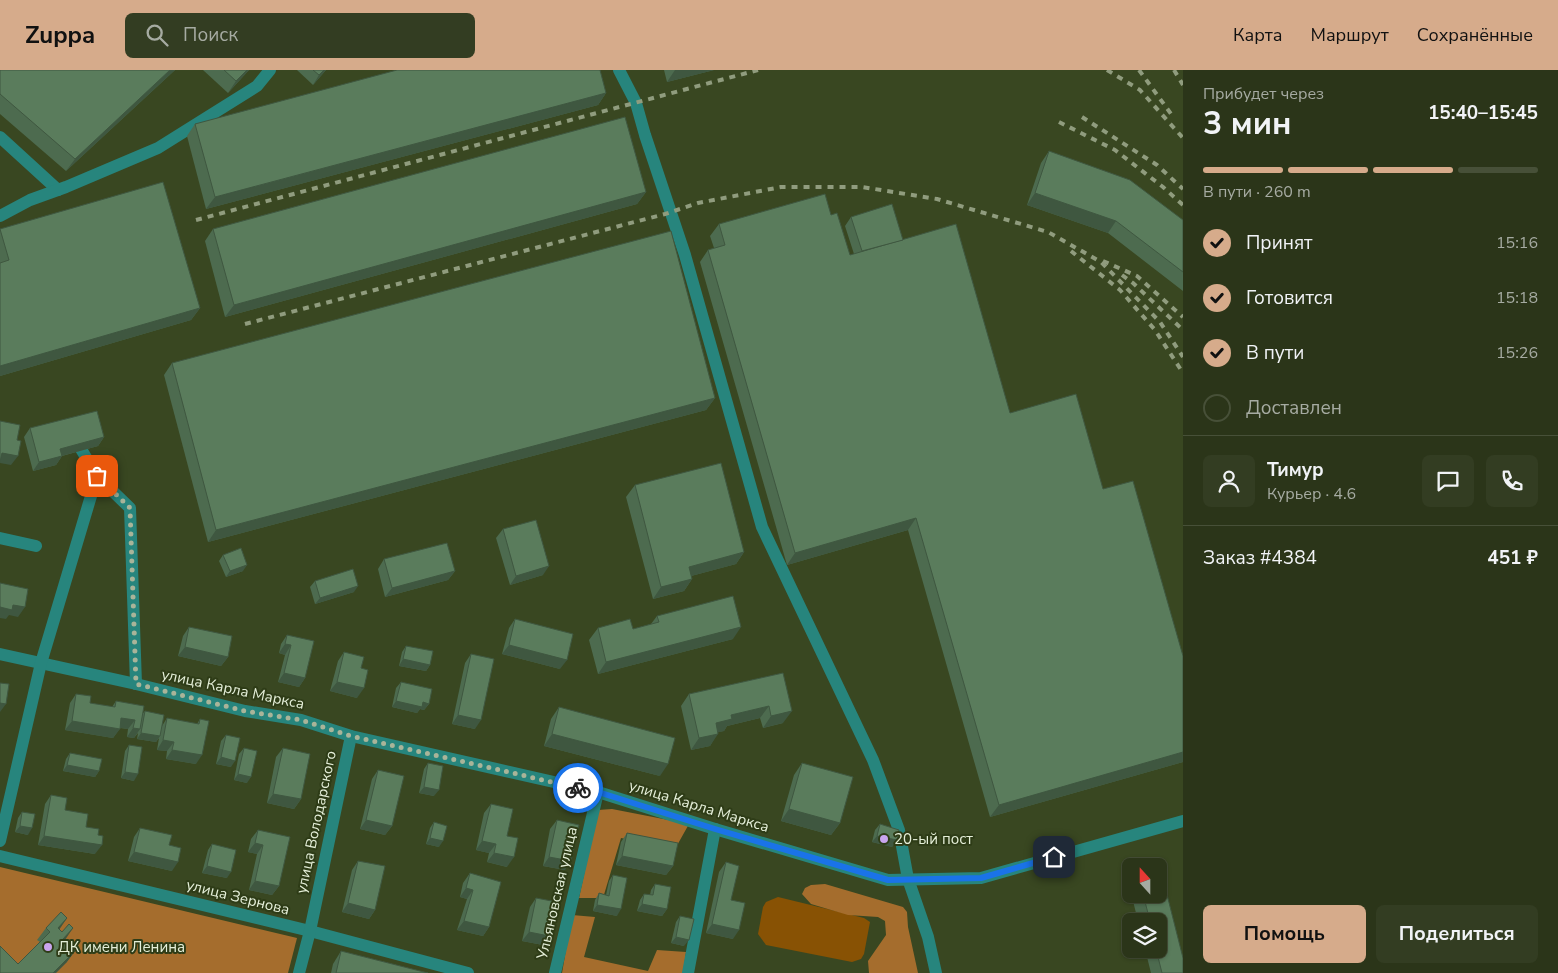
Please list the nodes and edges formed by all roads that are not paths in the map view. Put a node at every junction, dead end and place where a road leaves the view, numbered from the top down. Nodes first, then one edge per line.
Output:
1 (270, 70) edge
2 (619, 70) edge
3 (0, 137) edge
4 (58, 190) junction
5 (0, 216) edge
6 (81, 449) edge
7 (97, 476) junction
8 (0, 538) edge
9 (36, 546) dead end
10 (0, 654) edge
11 (42, 663) junction
12 (136, 684) junction
13 (351, 736) junction
14 (598, 792) junction
15 (1183, 821) edge
16 (715, 829) junction
17 (0, 841) edge
18 (0, 856) edge
19 (908, 879) junction
20 (310, 931) junction
21 (450, 971) edge
22 (299, 973) edge
23 (468, 973) edge
24 (555, 973) edge
25 (688, 973) edge
26 (936, 973) edge

1 - 4 street
2 - 19 street
3 - 4 street
4 - 5 street
6 - 7 street
7 - 11 street
7 - 12 street
8 - 9 street
10 - 11 street, улица Карла Маркса
11 - 12 street, улица Карла Маркса
11 - 17 street
12 - 13 street, улица Карла Маркса
13 - 14 street, улица Карла Маркса
13 - 20 street, улица Володарского
14 - 16 street, улица Карла Маркса
14 - 24 street, Ульяновская улица
15 - 19 street, улица Карла Маркса
16 - 19 street, улица Карла Маркса
16 - 25 street
18 - 20 street, улица Зернова
19 - 26 street
20 - 21 street, улица Зернова
20 - 22 street, улица Володарского
21 - 23 street, улица Зернова

